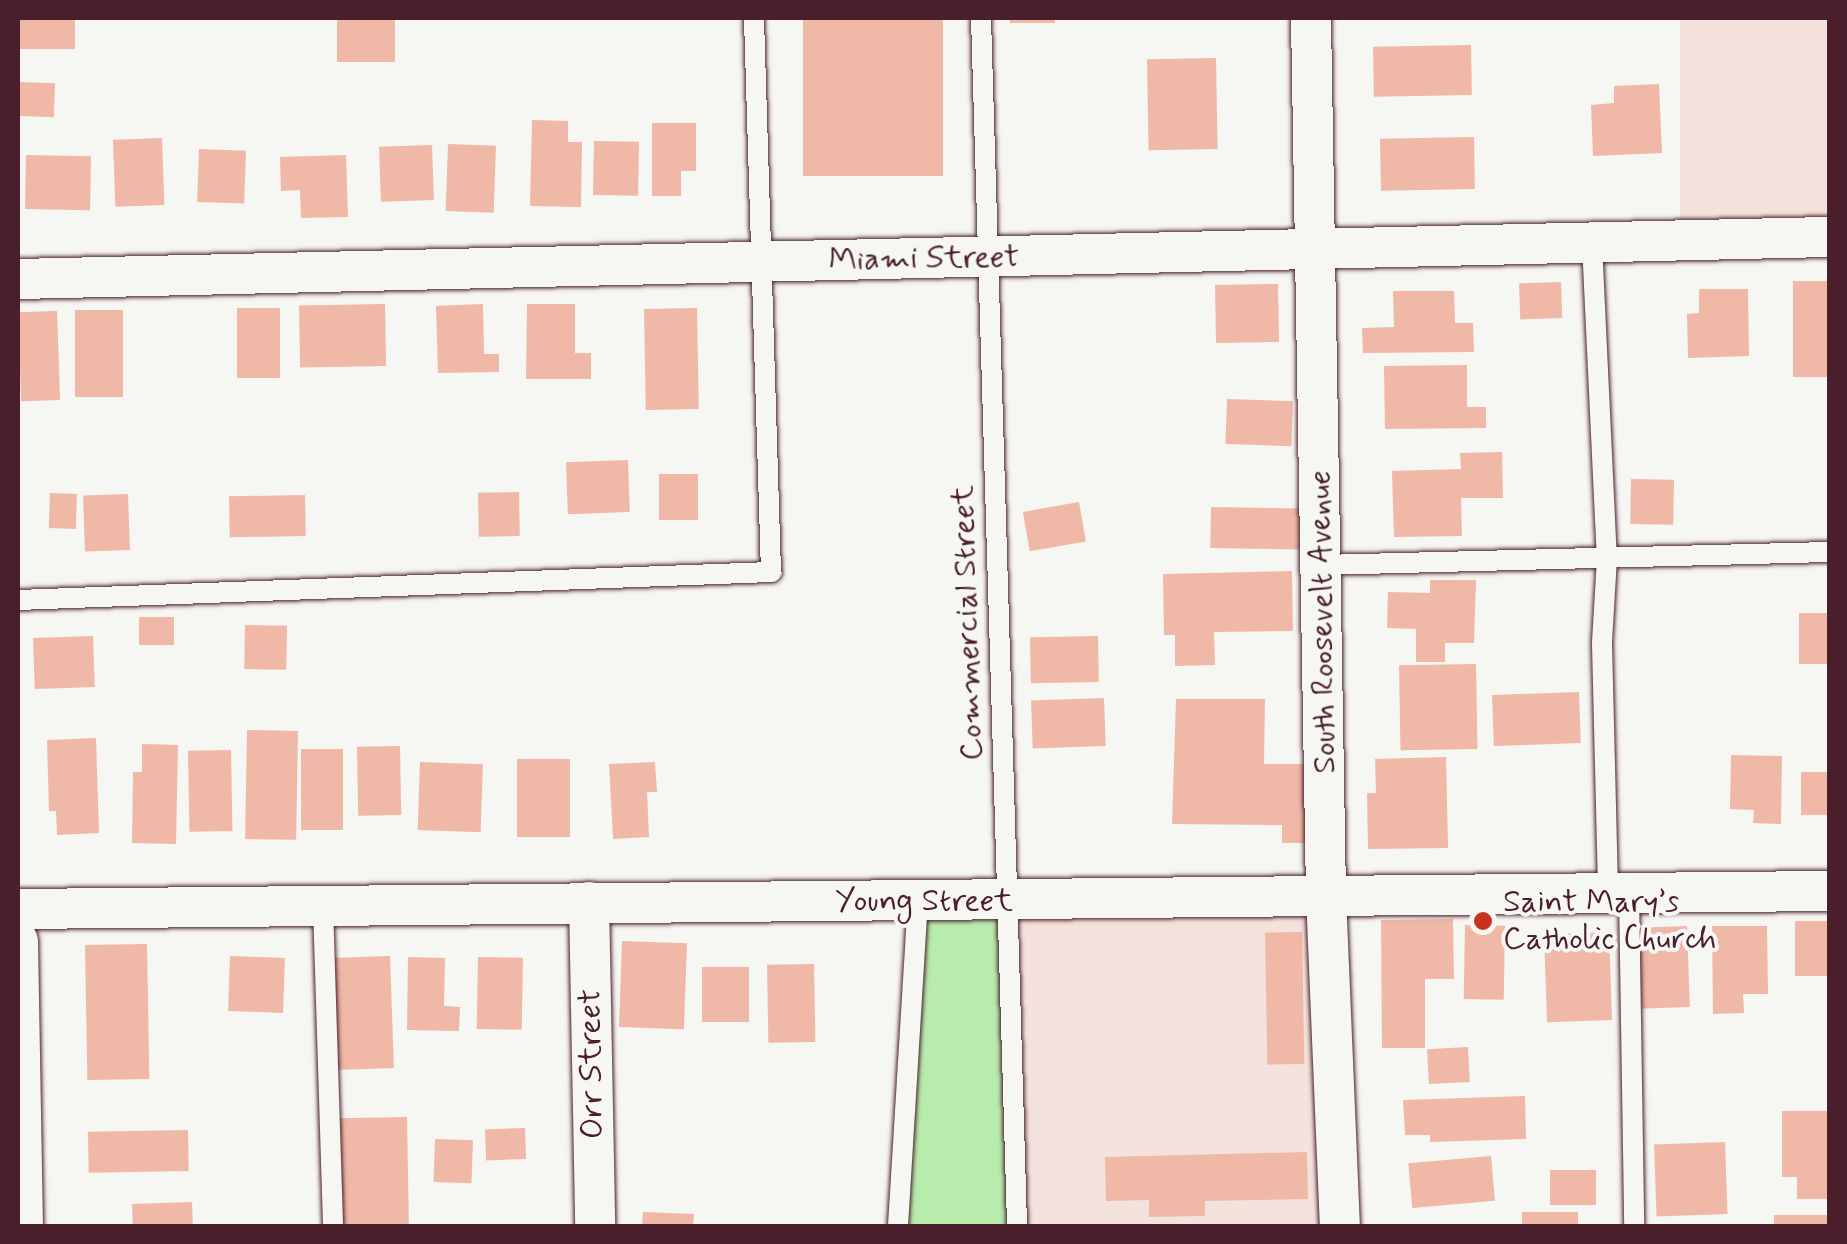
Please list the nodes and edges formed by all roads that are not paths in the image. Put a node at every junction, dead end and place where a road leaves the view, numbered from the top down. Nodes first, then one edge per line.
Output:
1 (754, 18) edge
2 (981, 18) edge
3 (1311, 18) edge
4 (1830, 237) edge
5 (1592, 242) junction
6 (1318, 248) junction
7 (987, 258) junction
8 (762, 263) junction
9 (18, 279) edge
10 (1830, 552) edge
11 (1607, 558) junction
12 (1322, 565) junction
13 (18, 600) edge
14 (1830, 892) edge
15 (1326, 894) junction
16 (1619, 894) junction
17 (1007, 900) junction
18 (918, 901) junction
19 (589, 902) junction
20 (323, 906) junction
21 (18, 909) edge
22 (18, 941) edge
23 (24, 1226) edge
24 (333, 1226) edge
25 (595, 1226) edge
26 (898, 1226) edge
27 (1017, 1226) edge
28 (1340, 1226) edge
29 (1634, 1226) edge

1 - 8 lane
2 - 7 lane, Commercial Street
3 - 6 street, South Roosevelt Avenue
4 - 5 street, Miami Street
5 - 6 street, Miami Street
5 - 11 lane
6 - 7 street, Miami Street
6 - 12 street, South Roosevelt Avenue
7 - 8 street, Miami Street
7 - 17 lane, Commercial Street
8 - 9 street, Miami Street
8 - 13 lane
10 - 11 lane
11 - 12 lane
11 - 16 lane
12 - 15 street, South Roosevelt Avenue
14 - 16 street, Young Street
15 - 16 street, Young Street
15 - 17 street, Young Street
15 - 28 street, South Roosevelt Avenue
16 - 29 lane
17 - 18 street, Young Street
17 - 27 lane, Commercial Street
18 - 19 street, Young Street
18 - 26 lane
19 - 20 street, Young Street
19 - 25 street, Orr Street
20 - 21 street, Young Street
20 - 24 lane
22 - 23 street

